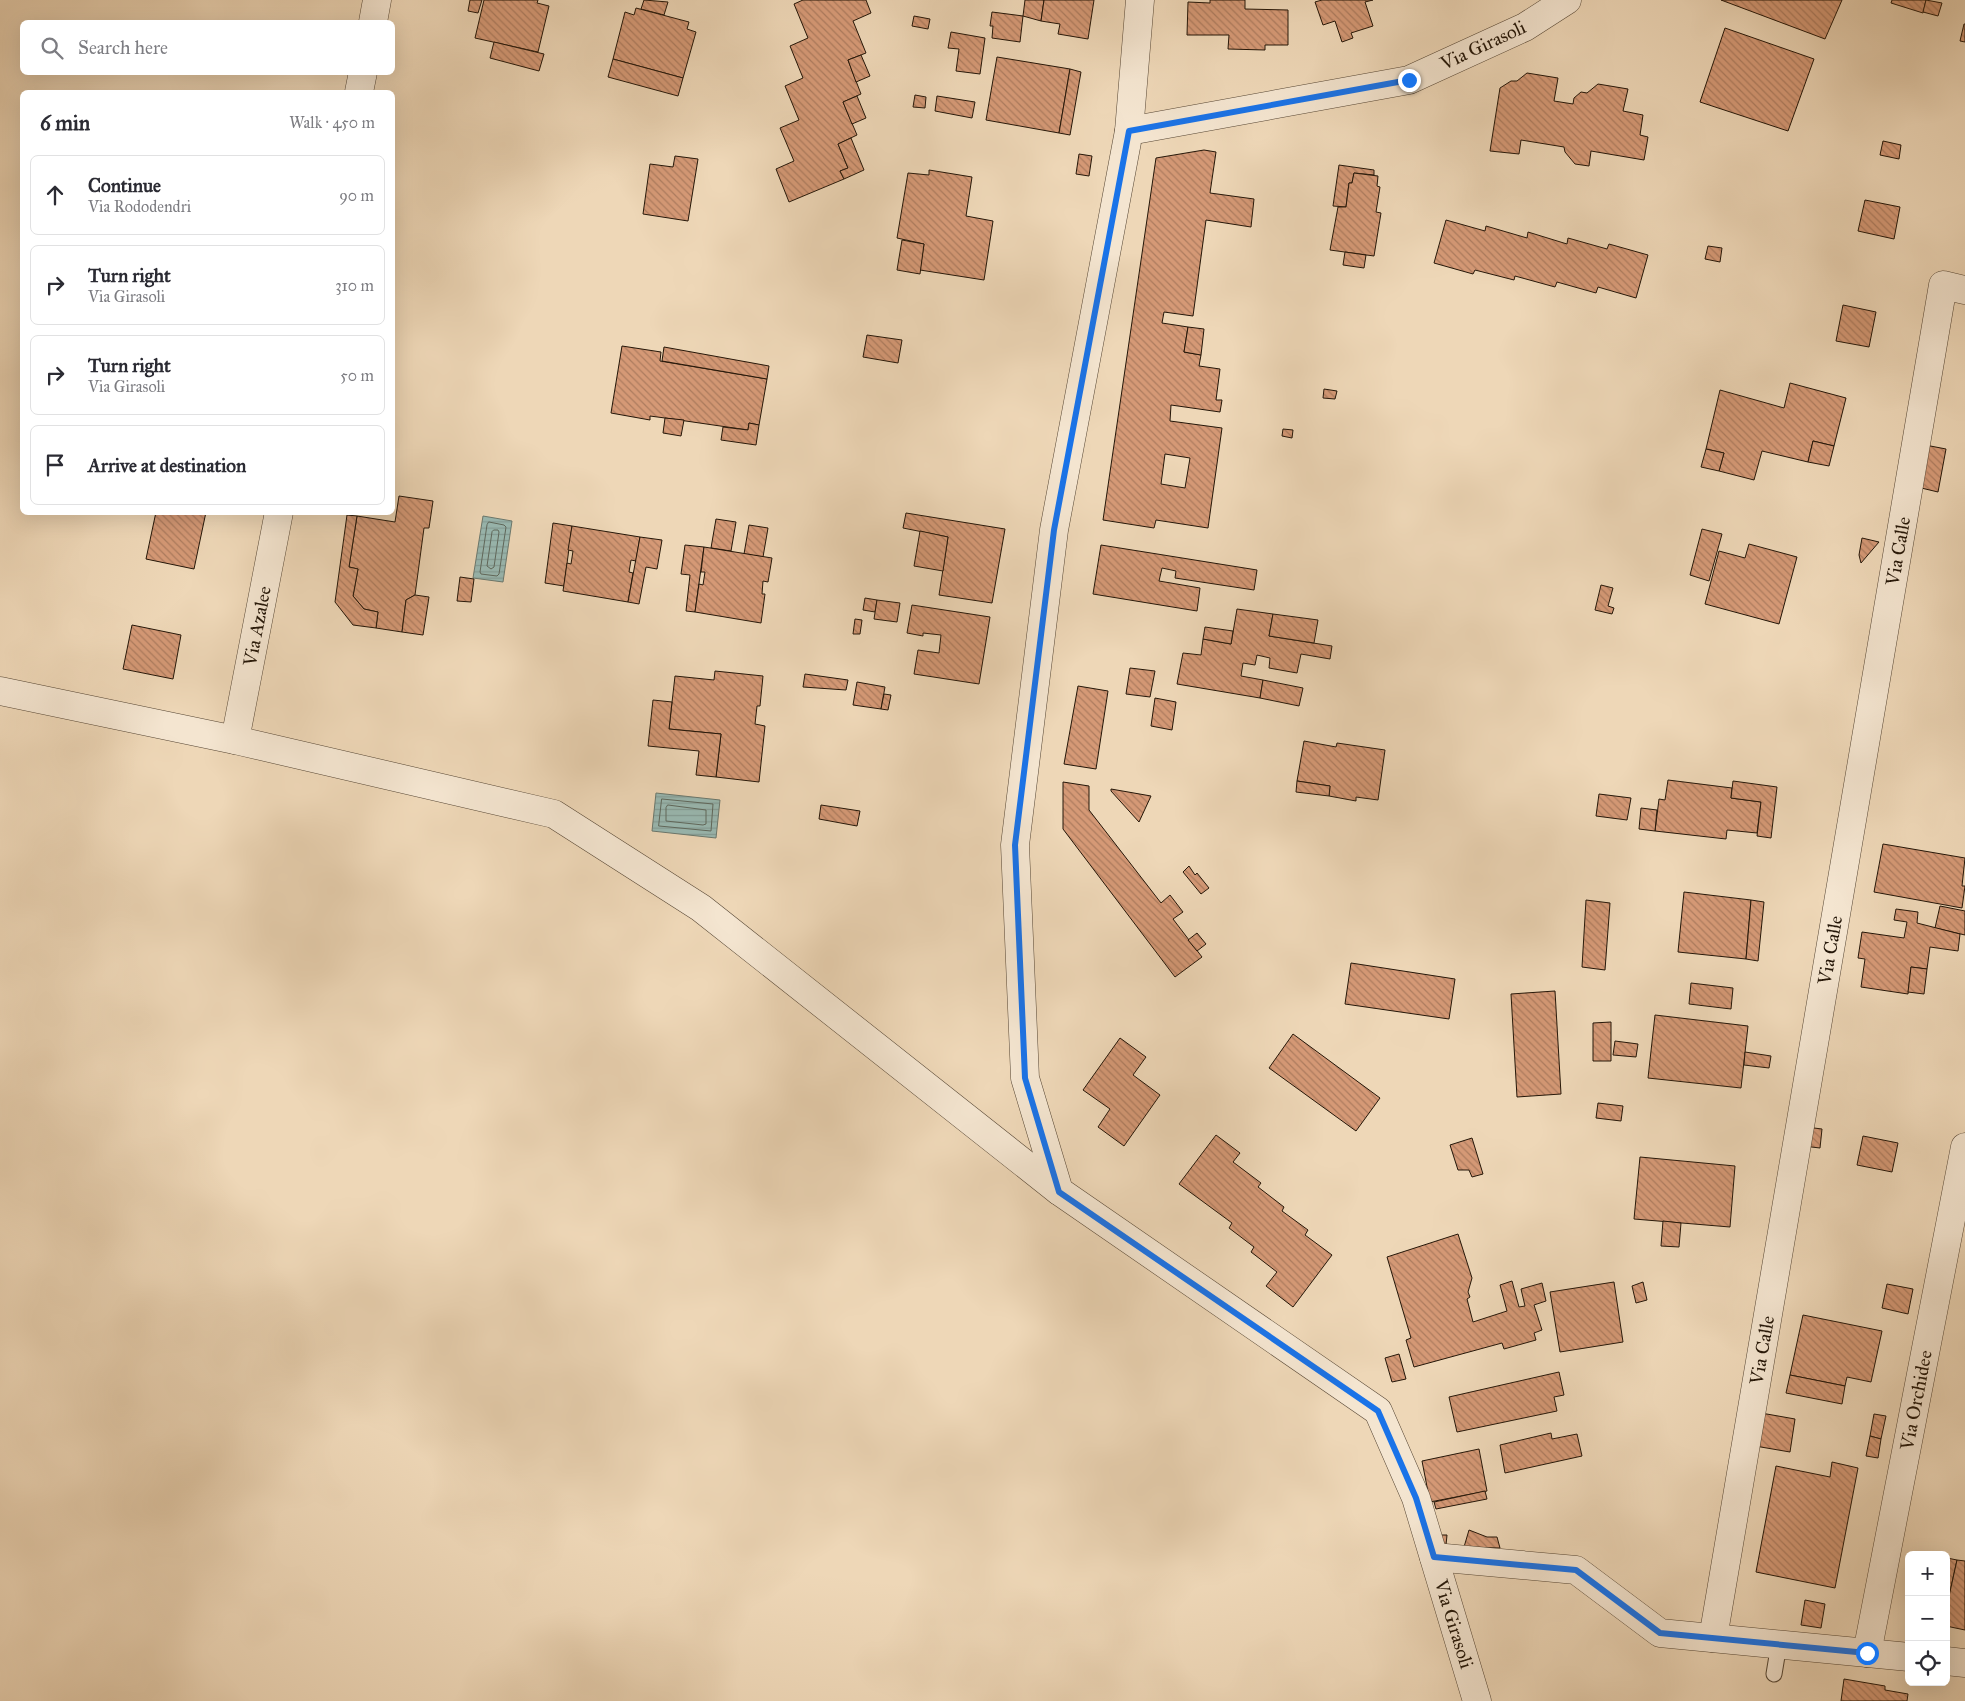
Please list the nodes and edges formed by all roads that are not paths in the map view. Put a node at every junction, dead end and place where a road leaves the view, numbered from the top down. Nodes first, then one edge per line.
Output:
1 (377, 0) edge
2 (1140, 0) edge
3 (1566, 0) edge
4 (373, 20) edge
5 (362, 75) edge
6 (359, 90) edge
7 (1129, 131) junction
8 (1965, 290) edge
9 (278, 515) edge
10 (0, 691) edge
11 (235, 740) junction
12 (1965, 1147) edge
13 (1059, 1192) junction
14 (1434, 1557) junction
15 (1713, 1638) junction
16 (1779, 1644) junction
17 (1867, 1653) junction
18 (1905, 1657) edge
19 (1950, 1661) edge
20 (1965, 1663) edge
21 (1774, 1674) dead end
22 (1477, 1701) edge

1 - 4 street
2 - 7 street
3 - 7 street, Via Girasoli
5 - 6 street
7 - 13 street
8 - 15 street, Via Calle
9 - 11 street, Via Azalee
10 - 11 street, Via Girasoli
11 - 13 street, Via Girasoli
12 - 17 street, Via Orchidee
13 - 14 street, Via Girasoli
14 - 15 street
14 - 22 street, Via Girasoli
15 - 16 street
16 - 17 street
16 - 21 lane
17 - 18 street
19 - 20 street

